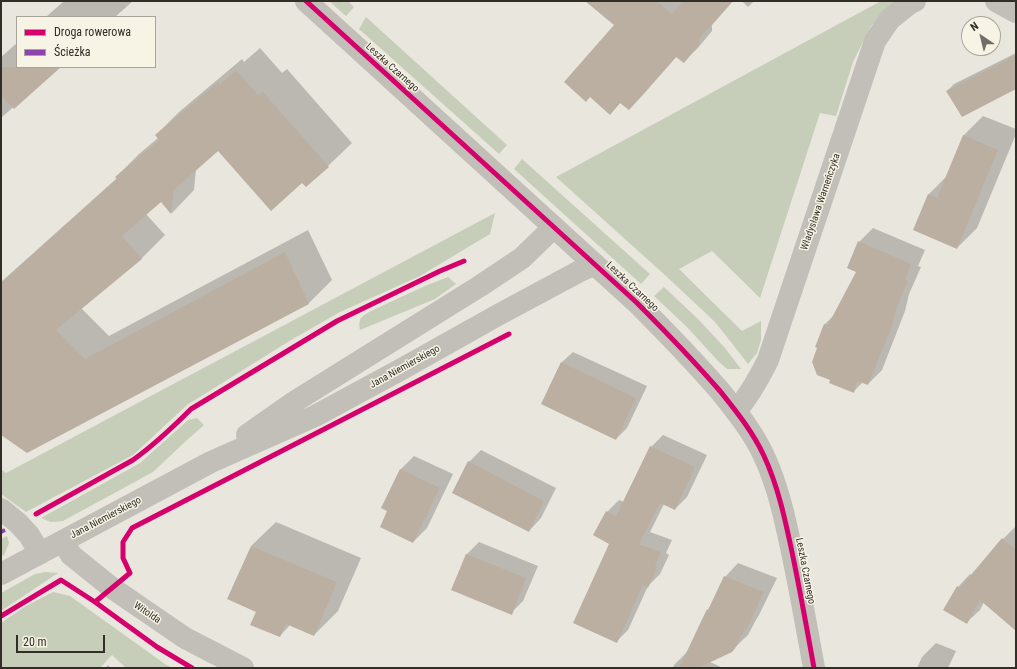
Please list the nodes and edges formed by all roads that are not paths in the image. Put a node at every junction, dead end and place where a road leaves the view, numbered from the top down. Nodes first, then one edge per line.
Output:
1 (306, 1) edge
2 (915, 1) edge
3 (996, 1) edge
4 (1016, 12) edge
5 (554, 227) junction
6 (595, 264) junction
7 (736, 411) junction
8 (211, 462) junction
9 (1, 510) edge
10 (63, 541) junction
11 (40, 554) junction
12 (1, 574) edge
13 (243, 668) edge
14 (814, 668) edge

1 - 5 street, Leszka Czarnego
2 - 7 street, Władysława Warneńczyka
3 - 4 street
5 - 6 street, Leszka Czarnego
5 - 8 street, Jana Niemierskiego
6 - 7 street, Leszka Czarnego
6 - 8 street, Jana Niemierskiego
7 - 14 street, Leszka Czarnego
8 - 10 street, Jana Niemierskiego
9 - 11 street
10 - 11 street, Jana Niemierskiego
10 - 13 street, Witolda
11 - 12 street, Jana Niemierskiego

